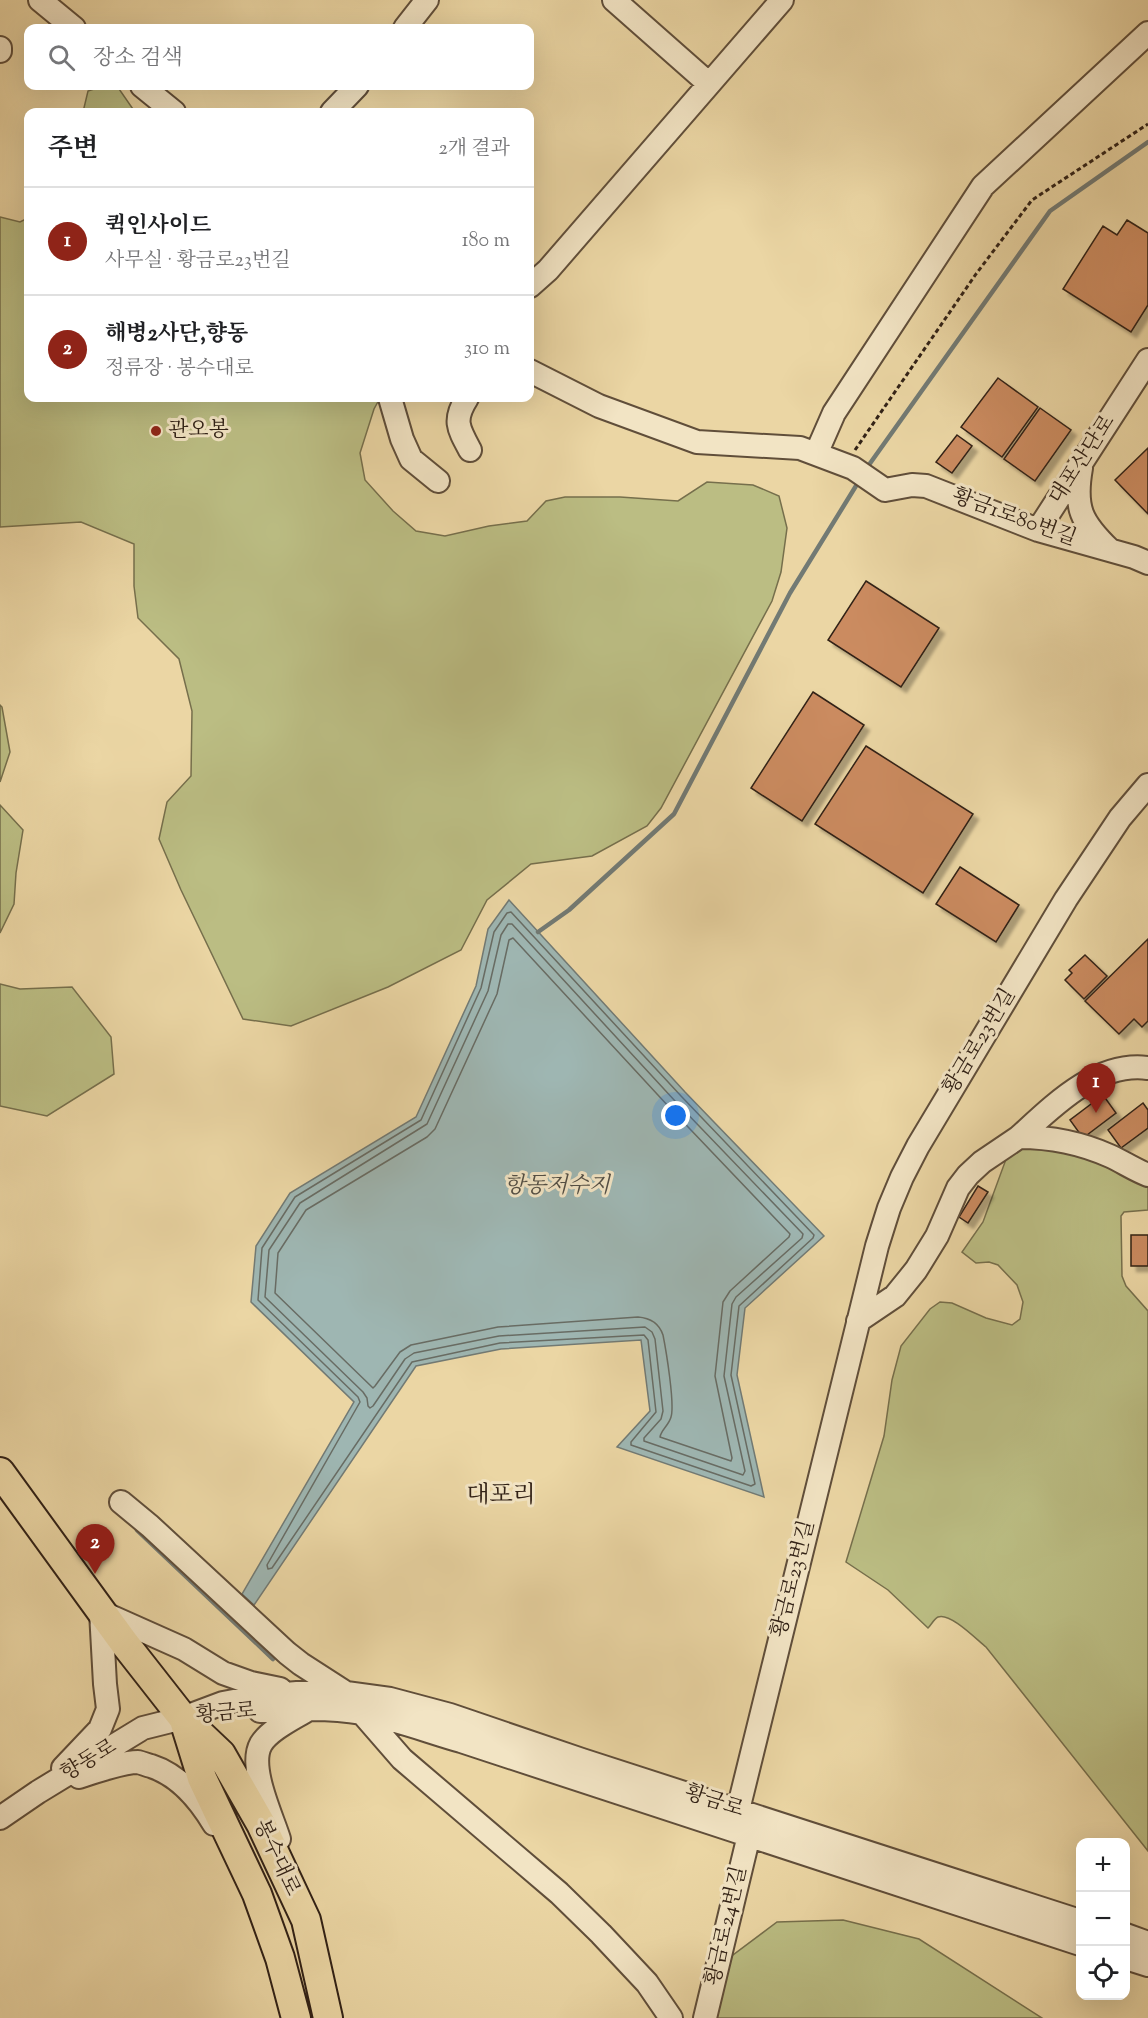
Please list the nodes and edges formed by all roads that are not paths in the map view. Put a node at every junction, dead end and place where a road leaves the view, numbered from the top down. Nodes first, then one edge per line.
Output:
1 (40, 0) edge
2 (427, 0) edge
3 (614, 0) edge
4 (782, 0) edge
5 (69, 24) edge
6 (408, 24) edge
7 (1148, 33) edge
8 (708, 83) junction
9 (147, 90) edge
10 (353, 90) edge
11 (169, 108) edge
12 (336, 108) edge
13 (534, 282) edge
14 (1148, 360) edge
15 (534, 374) edge
16 (391, 402) edge
17 (465, 402) edge
18 (470, 450) dead end
19 (816, 454) junction
20 (1082, 463) junction
21 (438, 481) dead end
22 (1038, 530) junction
23 (1111, 550) junction
24 (1148, 563) edge
25 (1148, 785) edge
26 (1148, 1068) edge
27 (1019, 1137) junction
28 (1148, 1175) edge
29 (858, 1322) junction
30 (0, 1472) edge
31 (121, 1502) dead end
32 (102, 1611) junction
33 (346, 1693) junction
34 (303, 1701) junction
35 (362, 1713) junction
36 (183, 1718) junction
37 (39, 1792) junction
38 (738, 1810) junction
39 (0, 1818) edge
40 (748, 1835) junction
41 (256, 1894) junction
42 (306, 1920) junction
43 (1076, 1920) edge
44 (1130, 1937) edge
45 (1148, 1942) edge
46 (1076, 1943) edge
47 (1130, 1960) edge
48 (1148, 1965) edge
49 (662, 2012) edge
50 (296, 2018) edge
51 (328, 2018) edge
52 (705, 2018) edge

1 - 5 street
2 - 6 street
3 - 8 street
4 - 8 street
7 - 19 street
8 - 13 street
9 - 11 street
10 - 12 street
14 - 20 street, 대포산단로
15 - 19 street
16 - 21 street
17 - 18 street
19 - 22 street, 황금1로80번길
20 - 22 street, 대포산단로
20 - 23 street
22 - 23 street, 황금1로80번길
23 - 24 street, 황금1로80번길
25 - 29 street, 황금로23번길
26 - 27 street
27 - 28 street
27 - 29 street
29 - 38 street, 황금로23번길
30 - 32 main road, 봉수대로
31 - 33 street, 황금로
32 - 34 street
32 - 36 main road, 봉수대로
32 - 37 street
33 - 34 street, 황금로
33 - 38 street, 황금로
34 - 35 street, 황금로
34 - 36 street, 황금로
34 - 42 street
35 - 40 street, 황금로
35 - 49 street
36 - 37 street, 향동로
36 - 41 main road, 봉수대로
36 - 42 main road, 봉수대로
37 - 39 street, 향동로
37 - 41 street
38 - 40 street
38 - 43 street, 황금로
40 - 46 street, 황금로
40 - 52 street, 황금로24번길
41 - 50 main road, 봉수대로
42 - 51 main road, 봉수대로
44 - 45 street
47 - 48 street

